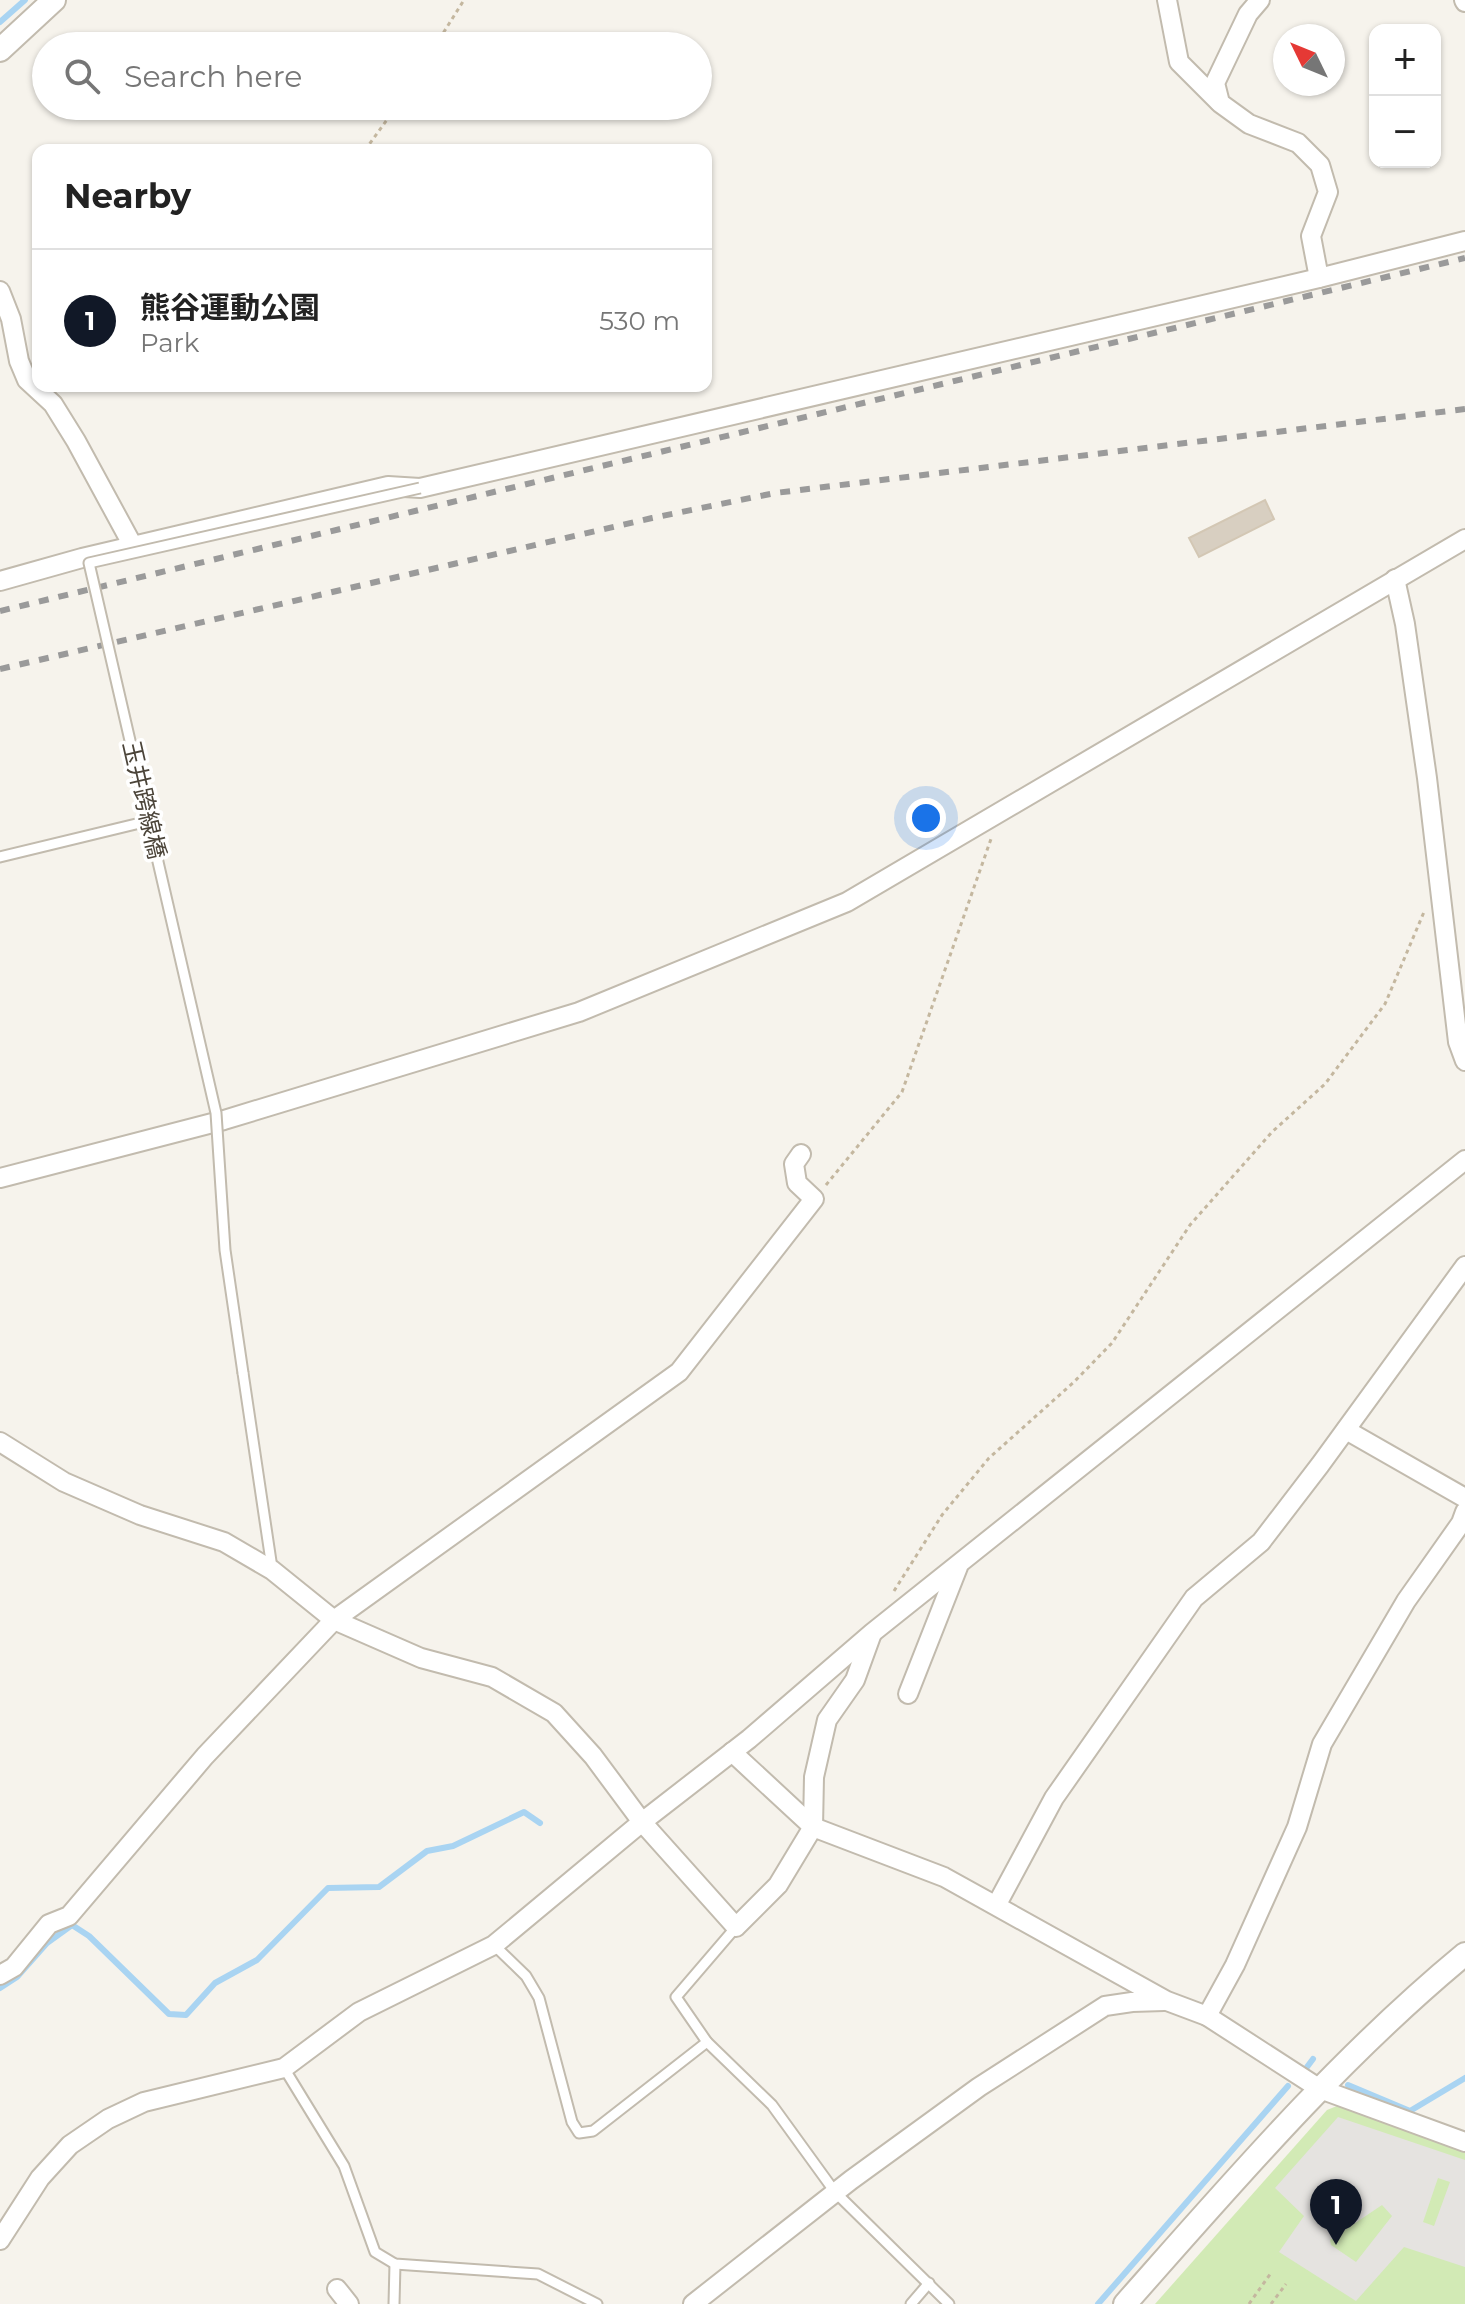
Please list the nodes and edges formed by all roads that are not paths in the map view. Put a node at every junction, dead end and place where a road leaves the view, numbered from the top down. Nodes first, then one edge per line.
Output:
1 (54, 0) edge
2 (1167, 0) edge
3 (1260, 0) edge
4 (0, 50) edge
5 (1220, 103) junction
6 (1465, 241) edge
7 (1319, 278) junction
8 (0, 291) edge
9 (32, 385) edge
10 (40, 392) edge
11 (420, 488) junction
12 (1465, 539) edge
13 (133, 546) junction
14 (1395, 579) junction
15 (0, 581) edge
16 (136, 824) dead end
17 (0, 857) edge
18 (1465, 1061) edge
19 (801, 1154) dead end
20 (1465, 1160) edge
21 (0, 1178) edge
22 (1465, 1266) edge
23 (1346, 1430) junction
24 (0, 1442) edge
25 (1465, 1498) edge
26 (1465, 1512) edge
27 (959, 1564) junction
28 (272, 1570) junction
29 (334, 1620) junction
30 (872, 1633) junction
31 (908, 1694) dead end
32 (732, 1752) junction
33 (642, 1822) junction
34 (813, 1827) junction
35 (997, 1904) junction
36 (736, 1927) junction
37 (494, 1945) junction
38 (1465, 1954) edge
39 (0, 1975) edge
40 (1167, 2001) junction
41 (1207, 2016) junction
42 (707, 2042) junction
43 (284, 2068) junction
44 (1320, 2089) junction
45 (1465, 2142) edge
46 (835, 2192) junction
47 (0, 2240) edge
48 (395, 2264) junction
49 (929, 2283) junction
50 (337, 2289) dead end
51 (349, 2304) edge
52 (394, 2304) edge
53 (597, 2304) edge
54 (693, 2304) edge
55 (911, 2304) edge
56 (949, 2304) edge
57 (1125, 2304) edge

1 - 4 street
2 - 5 street
3 - 5 street
5 - 7 street
6 - 7 street
7 - 11 street
8 - 9 street
10 - 13 street
11 - 13 street
11 - 28 lane, 玉井跨線橋, bridge
12 - 14 street
13 - 15 street
14 - 18 street
14 - 21 street
16 - 17 lane
19 - 29 street
20 - 27 street
22 - 23 street
23 - 25 street
23 - 35 street
24 - 28 street
26 - 41 street
27 - 30 street
27 - 31 street
28 - 29 street
29 - 33 street
29 - 39 street
30 - 32 street
30 - 34 street
32 - 33 street
32 - 34 street
33 - 36 street
33 - 37 street
34 - 35 street
34 - 36 street
35 - 40 street
36 - 42 lane
37 - 42 lane
37 - 43 street
38 - 44 street
40 - 41 street
40 - 46 street
41 - 44 street
42 - 46 lane
43 - 47 street
43 - 48 lane
44 - 45 street
44 - 57 street
46 - 49 lane
46 - 54 street
48 - 52 lane
48 - 53 lane
49 - 55 lane
49 - 56 lane
50 - 51 street

